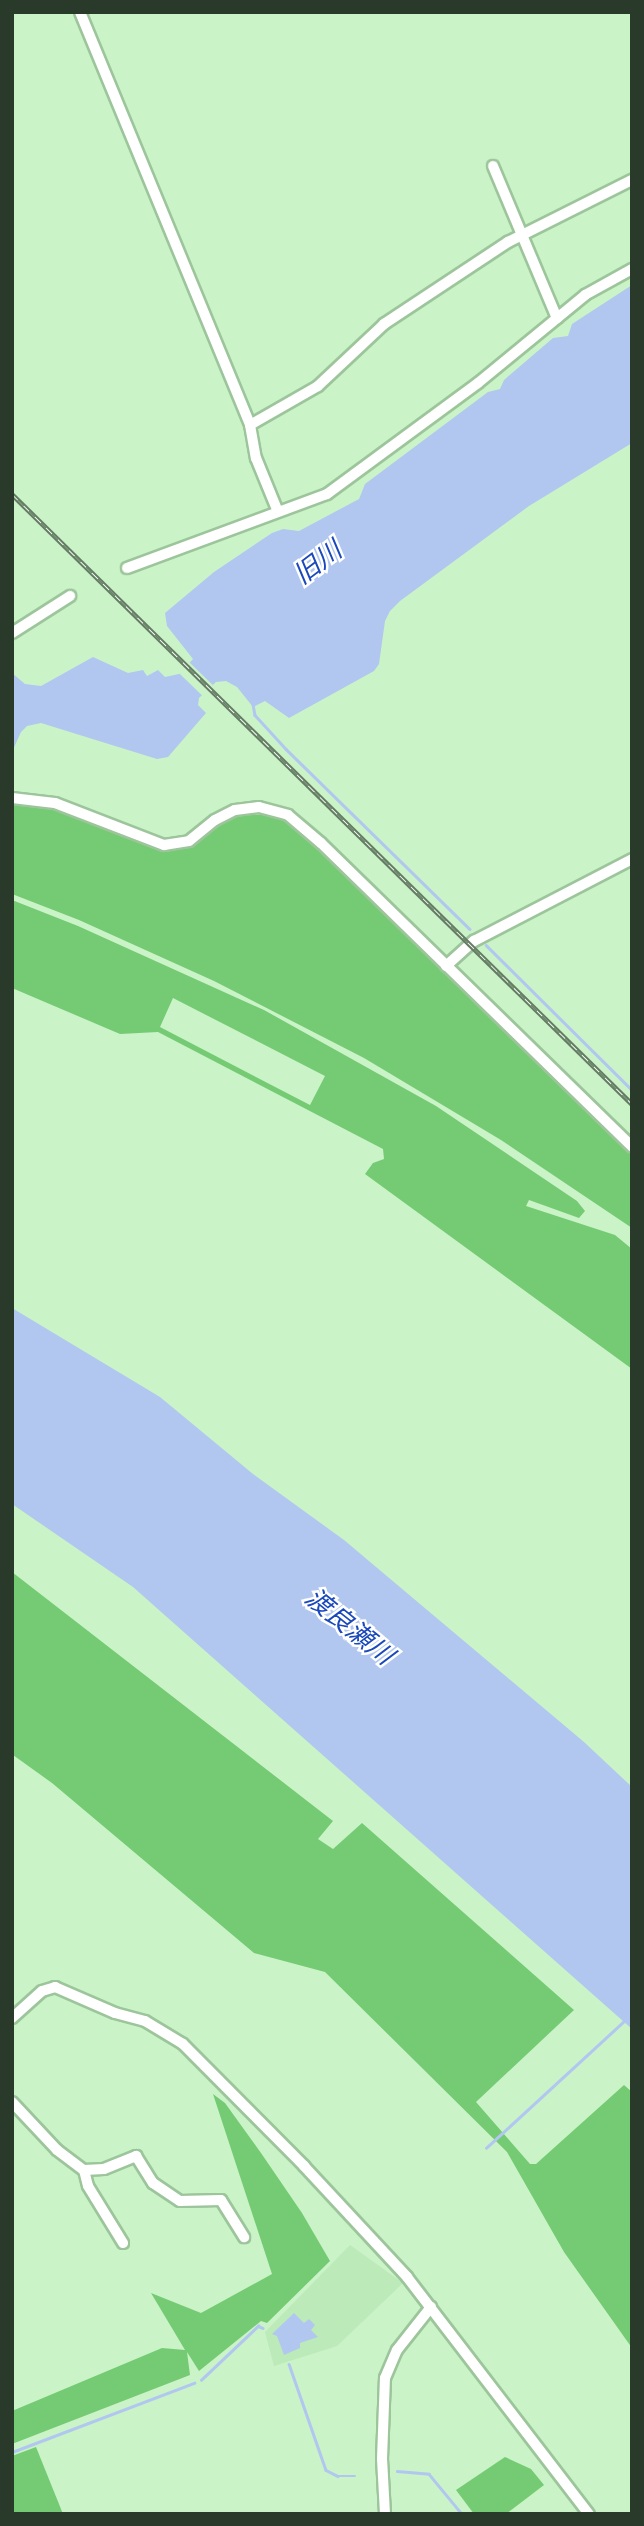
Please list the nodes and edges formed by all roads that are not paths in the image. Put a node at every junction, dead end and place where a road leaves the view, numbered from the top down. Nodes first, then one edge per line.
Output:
1 (80, 12) edge
2 (493, 166) dead end
3 (632, 180) edge
4 (520, 234) junction
5 (632, 269) edge
6 (557, 318) junction
7 (250, 425) junction
8 (278, 512) junction
9 (127, 568) dead end
10 (70, 596) dead end
11 (12, 633) edge
12 (12, 798) edge
13 (632, 859) edge
14 (446, 966) junction
15 (632, 1147) edge
16 (12, 2017) edge
17 (12, 2102) edge
18 (84, 2170) junction
19 (244, 2237) dead end
20 (123, 2243) dead end
21 (431, 2307) junction
22 (384, 2514) edge
23 (589, 2514) edge

1 - 7 street
2 - 4 street
3 - 4 street
4 - 6 street
4 - 7 street
5 - 6 street
6 - 8 street
7 - 8 street
8 - 9 street
10 - 11 street
12 - 14 street
13 - 14 street
14 - 15 street
16 - 21 street
17 - 18 street
18 - 19 street
18 - 20 street
21 - 22 street
21 - 23 street

